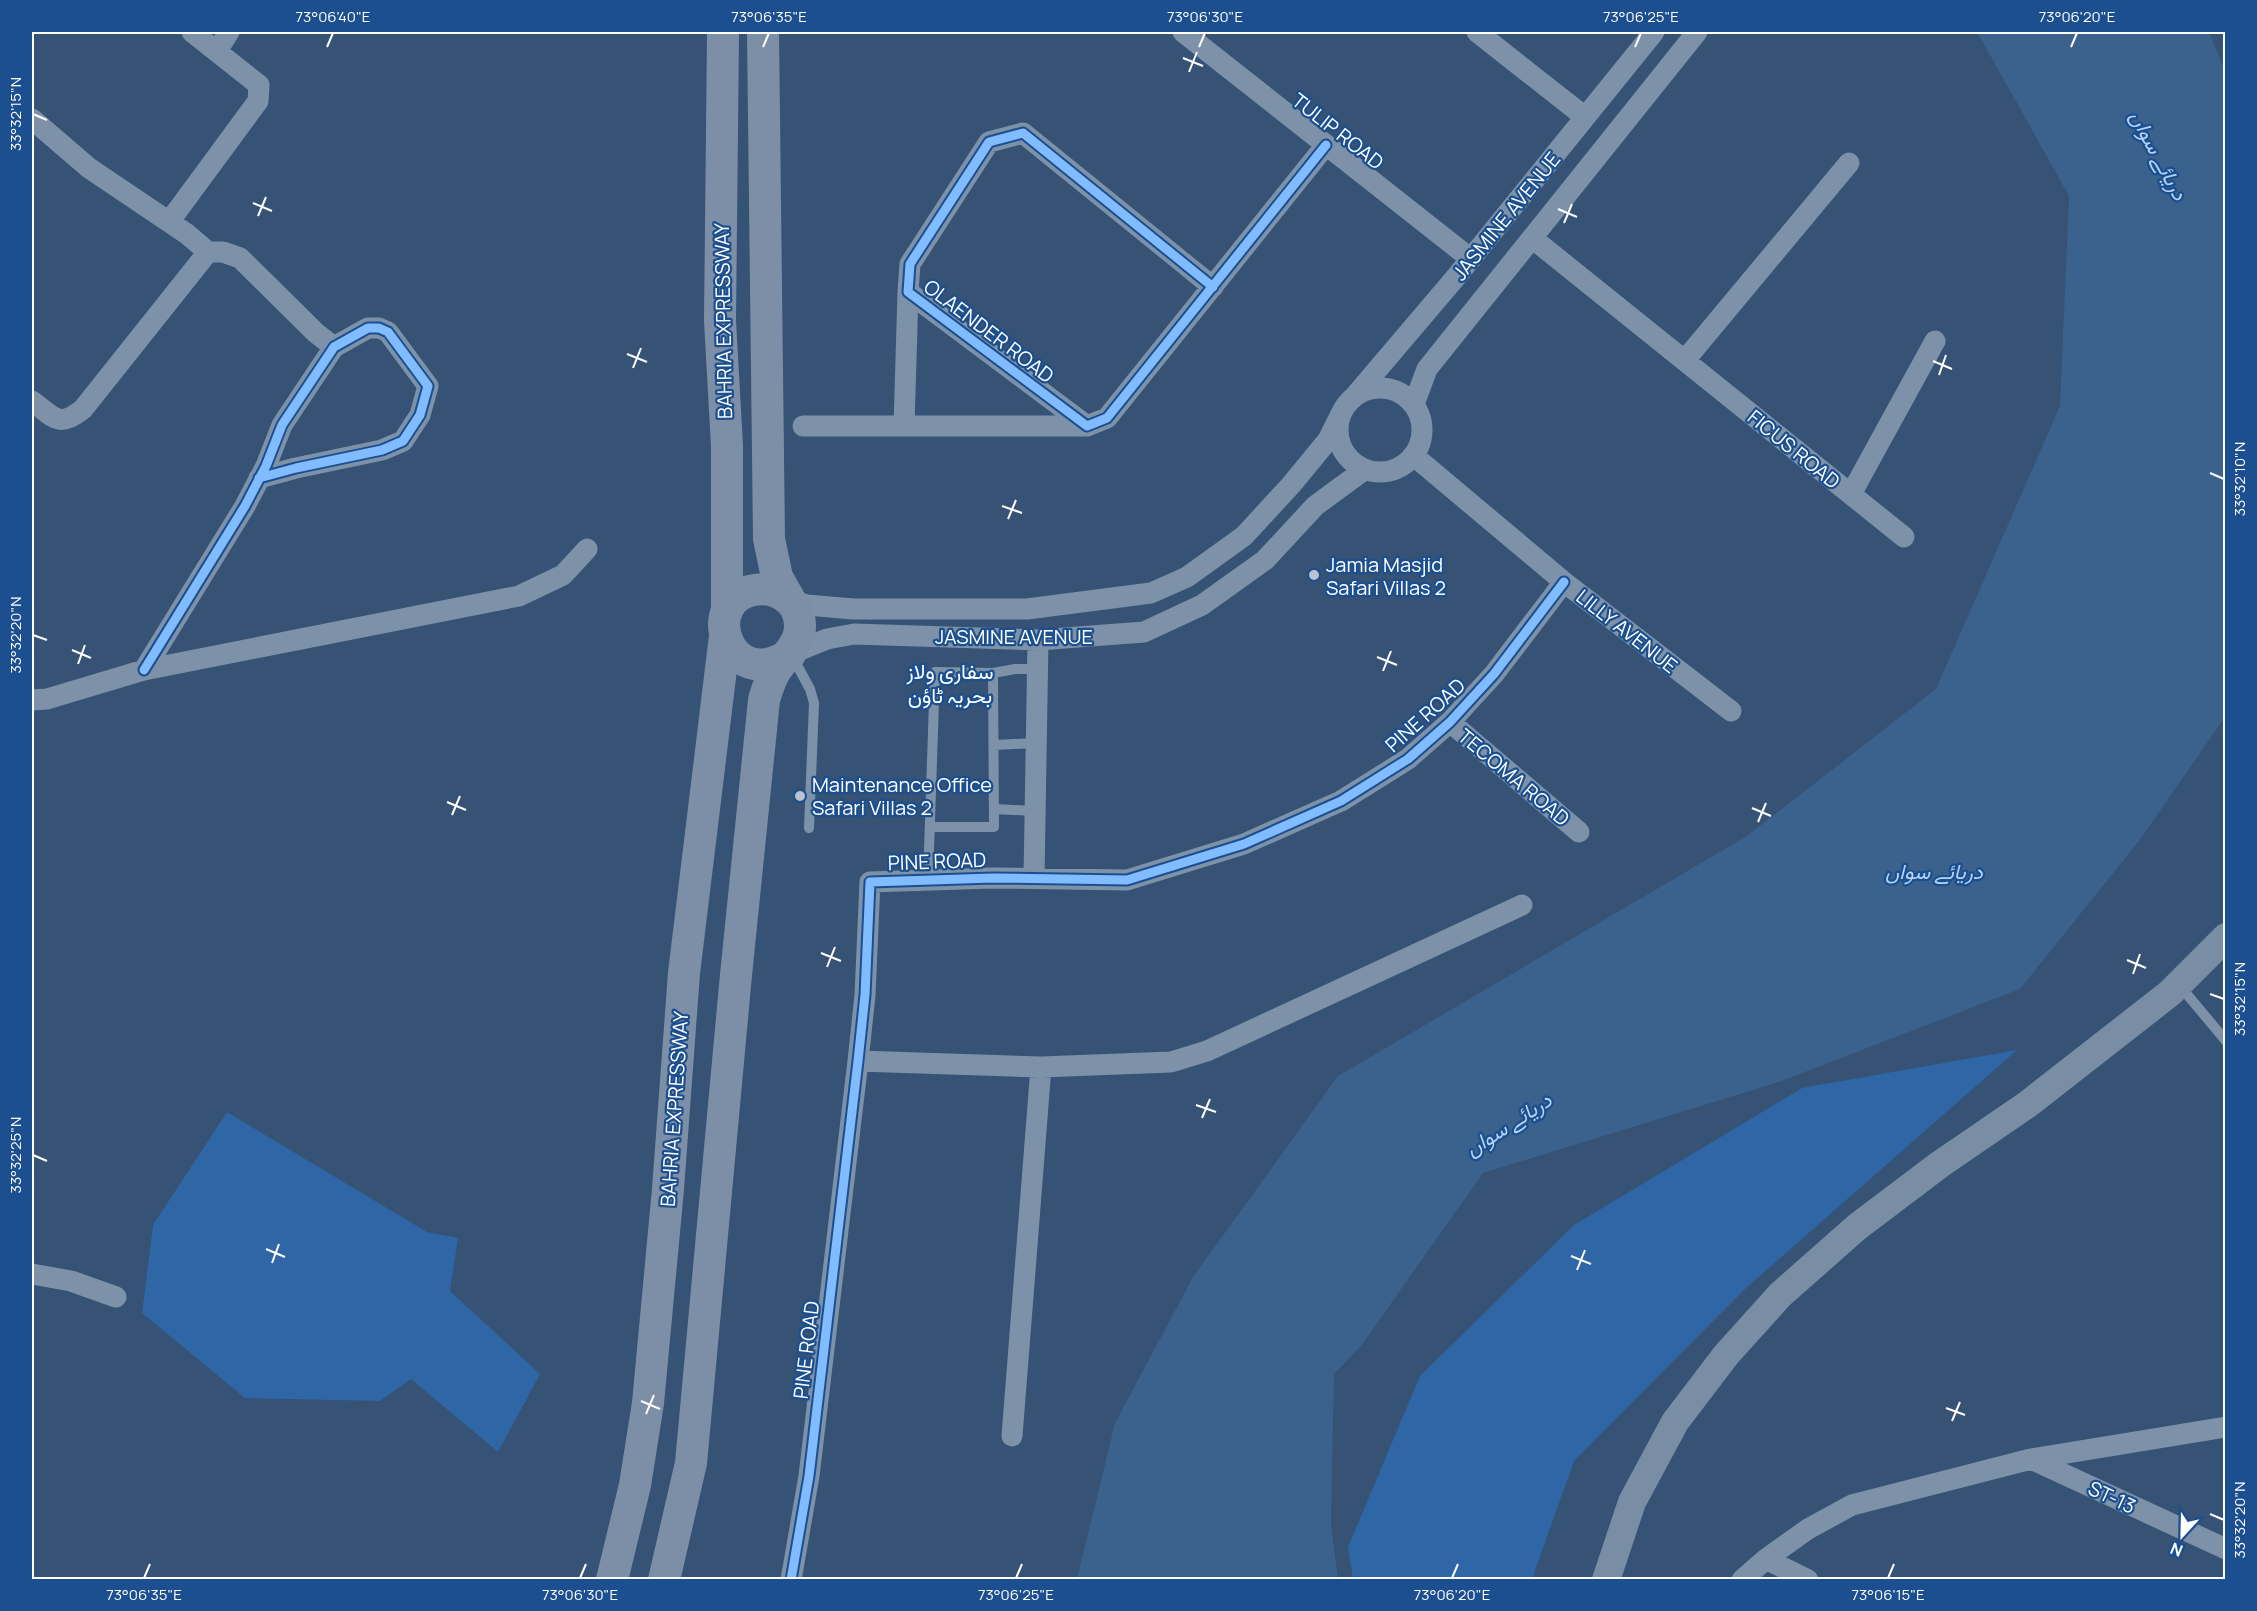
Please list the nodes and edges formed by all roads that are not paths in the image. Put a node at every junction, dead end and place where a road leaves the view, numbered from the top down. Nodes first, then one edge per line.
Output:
1 (192, 32) edge
2 (229, 32) edge
3 (723, 32) edge
4 (763, 32) edge
5 (1183, 32) edge
6 (1477, 32) edge
7 (1654, 32) edge
8 (1697, 32) edge
9 (217, 51) junction
10 (1585, 117) junction
11 (32, 119) edge
12 (1326, 145) junction
13 (1849, 163) dead end
14 (170, 222) junction
15 (1532, 238) junction
16 (208, 252) junction
17 (1471, 259) junction
18 (1213, 287) junction
19 (908, 292) junction
20 (1935, 341) dead end
21 (334, 347) junction
22 (1685, 360) junction
23 (1354, 397) junction
24 (32, 401) edge
25 (1414, 404) junction
26 (1341, 414) junction
27 (803, 426) dead end
28 (904, 426) junction
29 (1086, 426) junction
30 (1414, 456) junction
31 (1364, 470) junction
32 (259, 478) junction
33 (1851, 494) junction
34 (1904, 537) dead end
35 (587, 549) dead end
36 (1564, 582) junction
37 (790, 600) junction
38 (726, 624) junction
39 (1038, 640) junction
40 (790, 654) junction
41 (1037, 669) junction
42 (144, 670) junction
43 (993, 673) junction
44 (32, 700) edge
45 (1731, 711) dead end
46 (1450, 722) junction
47 (1036, 744) junction
48 (994, 745) junction
49 (994, 809) junction
50 (1035, 811) junction
51 (930, 827) junction
52 (808, 828) dead end
53 (1579, 832) dead end
54 (1034, 878) junction
55 (928, 880) junction
56 (1522, 905) dead end
57 (2226, 937) edge
58 (2179, 985) junction
59 (2226, 1041) edge
60 (858, 1061) junction
61 (1041, 1067) junction
62 (32, 1274) edge
63 (116, 1297) dead end
64 (2226, 1427) edge
65 (1012, 1436) dead end
66 (2031, 1459) junction
67 (2226, 1549) edge
68 (1766, 1559) junction
69 (612, 1580) edge
70 (664, 1580) edge
71 (791, 1580) edge
72 (1606, 1580) edge
73 (1742, 1580) edge
74 (1808, 1580) edge

1 - 9 street
2 - 9 street
3 - 38 main road, BAHRIA EXPRESSWAY
4 - 37 main road
5 - 12 street, TULIP ROAD
6 - 10 street
7 - 10 street, JASMINE AVENUE
8 - 15 street, JASMINE AVENUE
9 - 14 street
10 - 17 street, JASMINE AVENUE
11 - 14 street
12 - 17 street, TULIP ROAD
12 - 18 street
13 - 22 street
14 - 16 street
15 - 22 street, FICUS ROAD
15 - 25 street, JASMINE AVENUE
16 - 21 street
16 - 24 street
17 - 23 street, JASMINE AVENUE
18 - 19 street, OLAENDER ROAD
18 - 29 street
19 - 28 street
19 - 29 street, OLAENDER ROAD
20 - 33 street
21 - 32 street
21 - 32 street
22 - 33 street, FICUS ROAD
23 - 25 street
23 - 26 street
25 - 30 street
26 - 31 street
26 - 37 street, JASMINE AVENUE
27 - 28 street
28 - 29 street
30 - 31 street
30 - 36 street, LILLY AVENUE
31 - 39 street, JASMINE AVENUE
32 - 42 street
33 - 34 street, FICUS ROAD
35 - 42 street
36 - 45 street, LILLY AVENUE
36 - 46 street, PINE ROAD
37 - 38 main road
37 - 40 main road
38 - 40 main road
38 - 69 main road, BAHRIA EXPRESSWAY
39 - 40 street, JASMINE AVENUE
39 - 41 street
40 - 52 lane
40 - 70 main road
41 - 43 lane
41 - 47 street
42 - 44 street
43 - 48 lane
43 - 51 lane
46 - 53 street, TECOMA ROAD
46 - 54 street, PINE ROAD
47 - 48 lane
47 - 50 street
48 - 49 lane
49 - 50 lane
49 - 51 lane
50 - 54 street
51 - 55 lane
54 - 55 street, PINE ROAD
55 - 60 street, PINE ROAD
56 - 61 street
57 - 58 main road
58 - 59 lane
58 - 72 main road
60 - 61 street
60 - 71 street, PINE ROAD
61 - 65 street
62 - 63 street
64 - 66 street
66 - 67 street, ST-13
66 - 68 street
68 - 73 street
68 - 74 street

